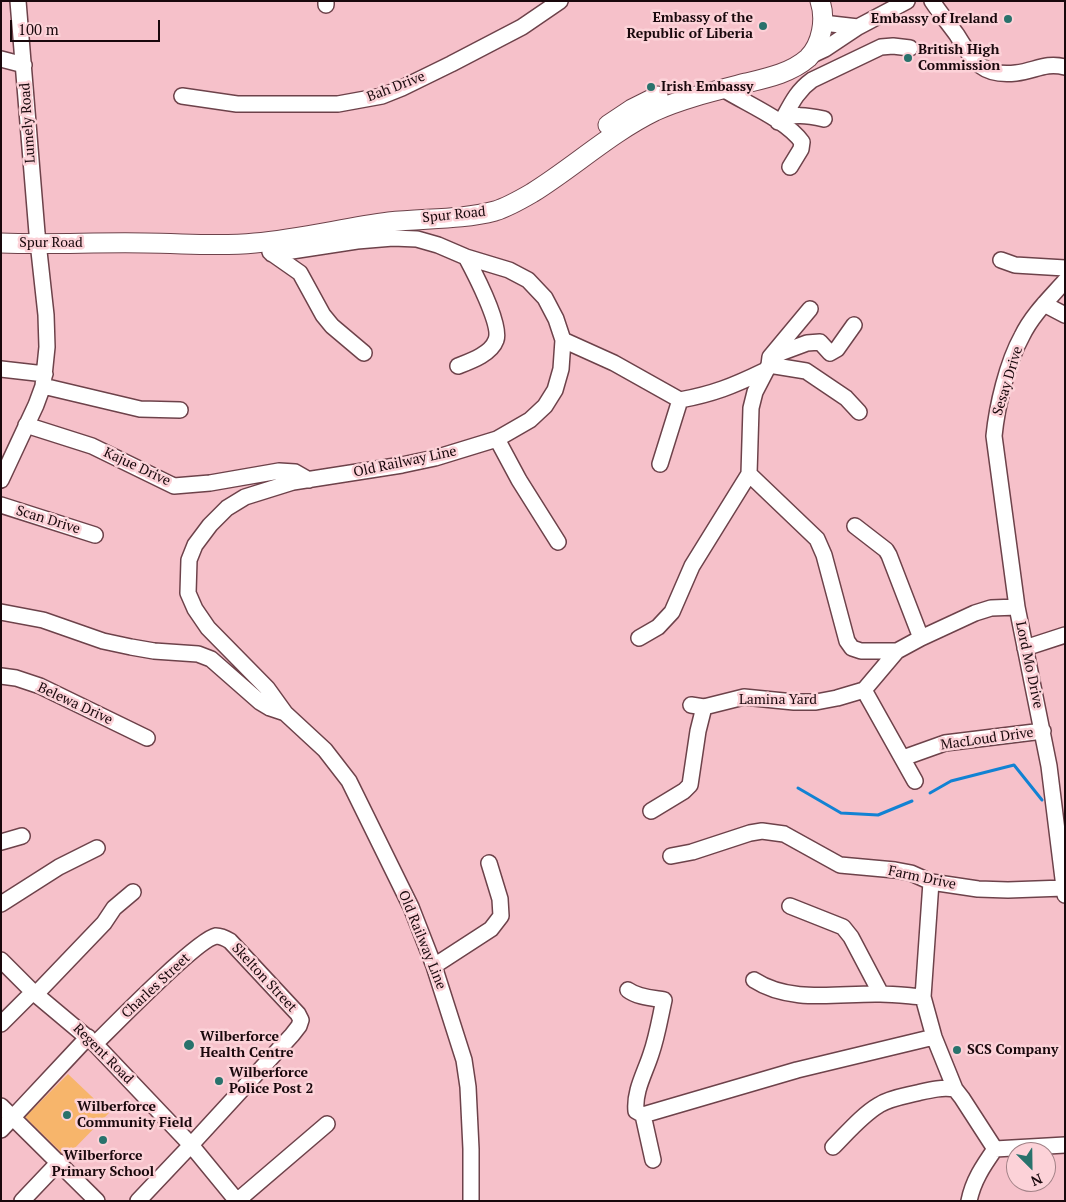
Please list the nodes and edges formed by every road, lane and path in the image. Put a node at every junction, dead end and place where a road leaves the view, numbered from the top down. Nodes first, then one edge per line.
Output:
1 (18, 1) edge
2 (560, 1) edge
3 (807, 1) edge
4 (820, 1) edge
5 (907, 1) edge
6 (932, 1) edge
7 (823, 23) junction
8 (858, 28) junction
9 (910, 48) dead end
10 (810, 56) junction
11 (1, 59) edge
12 (24, 65) junction
13 (1065, 67) edge
14 (723, 89) junction
15 (182, 96) dead end
16 (824, 119) dead end
17 (781, 120) junction
18 (790, 166) dead end
19 (529, 188) junction
20 (1, 231) edge
21 (38, 239) junction
22 (1, 243) edge
23 (255, 243) junction
24 (272, 254) junction
25 (466, 257) junction
26 (1001, 260) dead end
27 (1065, 268) edge
28 (1065, 281) edge
29 (1044, 304) junction
30 (810, 309) dead end
31 (1065, 316) edge
32 (854, 325) dead end
33 (564, 340) junction
34 (364, 353) dead end
35 (768, 364) junction
36 (458, 366) dead end
37 (1, 370) edge
38 (44, 380) junction
39 (680, 400) junction
40 (180, 410) dead end
41 (859, 412) dead end
42 (26, 425) junction
43 (994, 436) joint
44 (497, 439) junction
45 (660, 464) dead end
46 (749, 474) junction
47 (1, 480) edge
48 (309, 480) junction
49 (1, 505) edge
50 (855, 526) dead end
51 (95, 535) dead end
52 (558, 542) dead end
53 (1017, 607) junction
54 (1, 612) edge
55 (1065, 635) edge
56 (639, 638) dead end
57 (921, 638) junction
58 (1025, 648) junction
59 (897, 651) junction
60 (1, 676) edge
61 (864, 690) junction
62 (285, 713) junction
63 (1043, 731) junction
64 (147, 738) dead end
65 (904, 758) junction
66 (915, 781) dead end
67 (651, 810) dead end
68 (22, 836) dead end
69 (1, 842) edge
70 (97, 848) dead end
71 (672, 856) dead end
72 (490, 863) dead end
73 (931, 882) junction
74 (1064, 888) edge
75 (133, 892) dead end
76 (1065, 895) edge
77 (1, 904) edge
78 (790, 906) dead end
79 (222, 937) joint
80 (1, 960) edge
81 (434, 966) junction
82 (754, 980) dead end
83 (628, 990) dead end
84 (35, 993) junction
85 (881, 994) junction
86 (923, 997) junction
87 (1, 1024) edge
88 (934, 1037) junction
89 (91, 1040) junction
90 (955, 1089) junction
91 (1, 1106) edge
92 (643, 1115) junction
93 (14, 1118) junction
94 (327, 1124) dead end
95 (1, 1130) edge
96 (1065, 1145) edge
97 (191, 1146) junction
98 (833, 1147) dead end
99 (995, 1149) junction
100 (654, 1160) dead end
101 (59, 1162) junction
102 (22, 1201) edge
103 (97, 1201) edge
104 (138, 1201) edge
105 (237, 1201) edge
106 (471, 1201) edge
107 (969, 1201) edge

1 - 12 street, Lumely Road
2 - 15 street, Bah Drive
3 - 19 main road, Spur Road
4 - 7 main road
5 - 8 street
6 - 13 street
7 - 8 street
7 - 10 main road
8 - 10 street
9 - 17 street
10 - 14 main road, Spur Road
11 - 12 street
12 - 21 street, Lumely Road
14 - 17 street
14 - 19 main road, Spur Road
16 - 17 street
17 - 18 street
19 - 21 main road, Spur Road
19 - 23 main road, Spur Road
20 - 21 main road, Spur Road
21 - 22 main road, Spur Road
21 - 23 main road, Spur Road
21 - 38 street, Lumely Road
23 - 24 street
24 - 25 street, Old Railway Line
24 - 34 street
25 - 33 street, Old Railway Line
25 - 36 street
26 - 27 street
28 - 29 street, Sesay Drive
29 - 31 street
29 - 43 street, Sesay Drive
30 - 35 street
32 - 35 street
33 - 39 street
33 - 44 street, Old Railway Line
35 - 39 street
35 - 41 street
35 - 46 street
37 - 38 street
38 - 40 street
38 - 42 street, Lumely Road
39 - 45 street
42 - 47 street, Lumely Road
42 - 48 street, Kajue Drive
43 - 53 street, Lord Mo Drive
44 - 48 street, Old Railway Line
44 - 52 street
46 - 56 street
46 - 59 street
48 - 62 street, Old Railway Line
49 - 51 street, Scan Drive
50 - 57 street
53 - 57 street
53 - 58 street, Lord Mo Drive
54 - 62 street, Old Railway Line
55 - 58 street
57 - 59 street
58 - 63 street, Lord Mo Drive
59 - 61 street
60 - 64 street, Belewa Drive
61 - 65 street
61 - 67 street, Lamina Yard
62 - 81 street, Old Railway Line
63 - 65 street, MacLoud Drive
63 - 74 street, Lord Mo Drive
65 - 66 street
68 - 69 street
70 - 77 street
71 - 73 street, Farm Drive
72 - 81 street
73 - 74 street, Farm Drive
73 - 86 street
74 - 76 street, Lord Mo Drive
75 - 84 street
78 - 85 street
79 - 89 street, Charles Street
79 - 97 street, Skelton Street
80 - 84 street, Regent Road
81 - 106 street, Old Railway Line
82 - 85 street
83 - 92 street
84 - 87 street
84 - 89 street, Regent Road
85 - 86 street
86 - 88 street
88 - 90 street
88 - 92 street
89 - 93 street, Charles Street
89 - 97 street, Regent Road
90 - 98 street
90 - 99 street
91 - 93 street
92 - 100 street
93 - 95 street, Charles Street
93 - 101 street
94 - 105 street
96 - 99 street
97 - 104 street, Skelton Street
97 - 105 street, Regent Road
99 - 107 street
101 - 102 street
101 - 103 street

